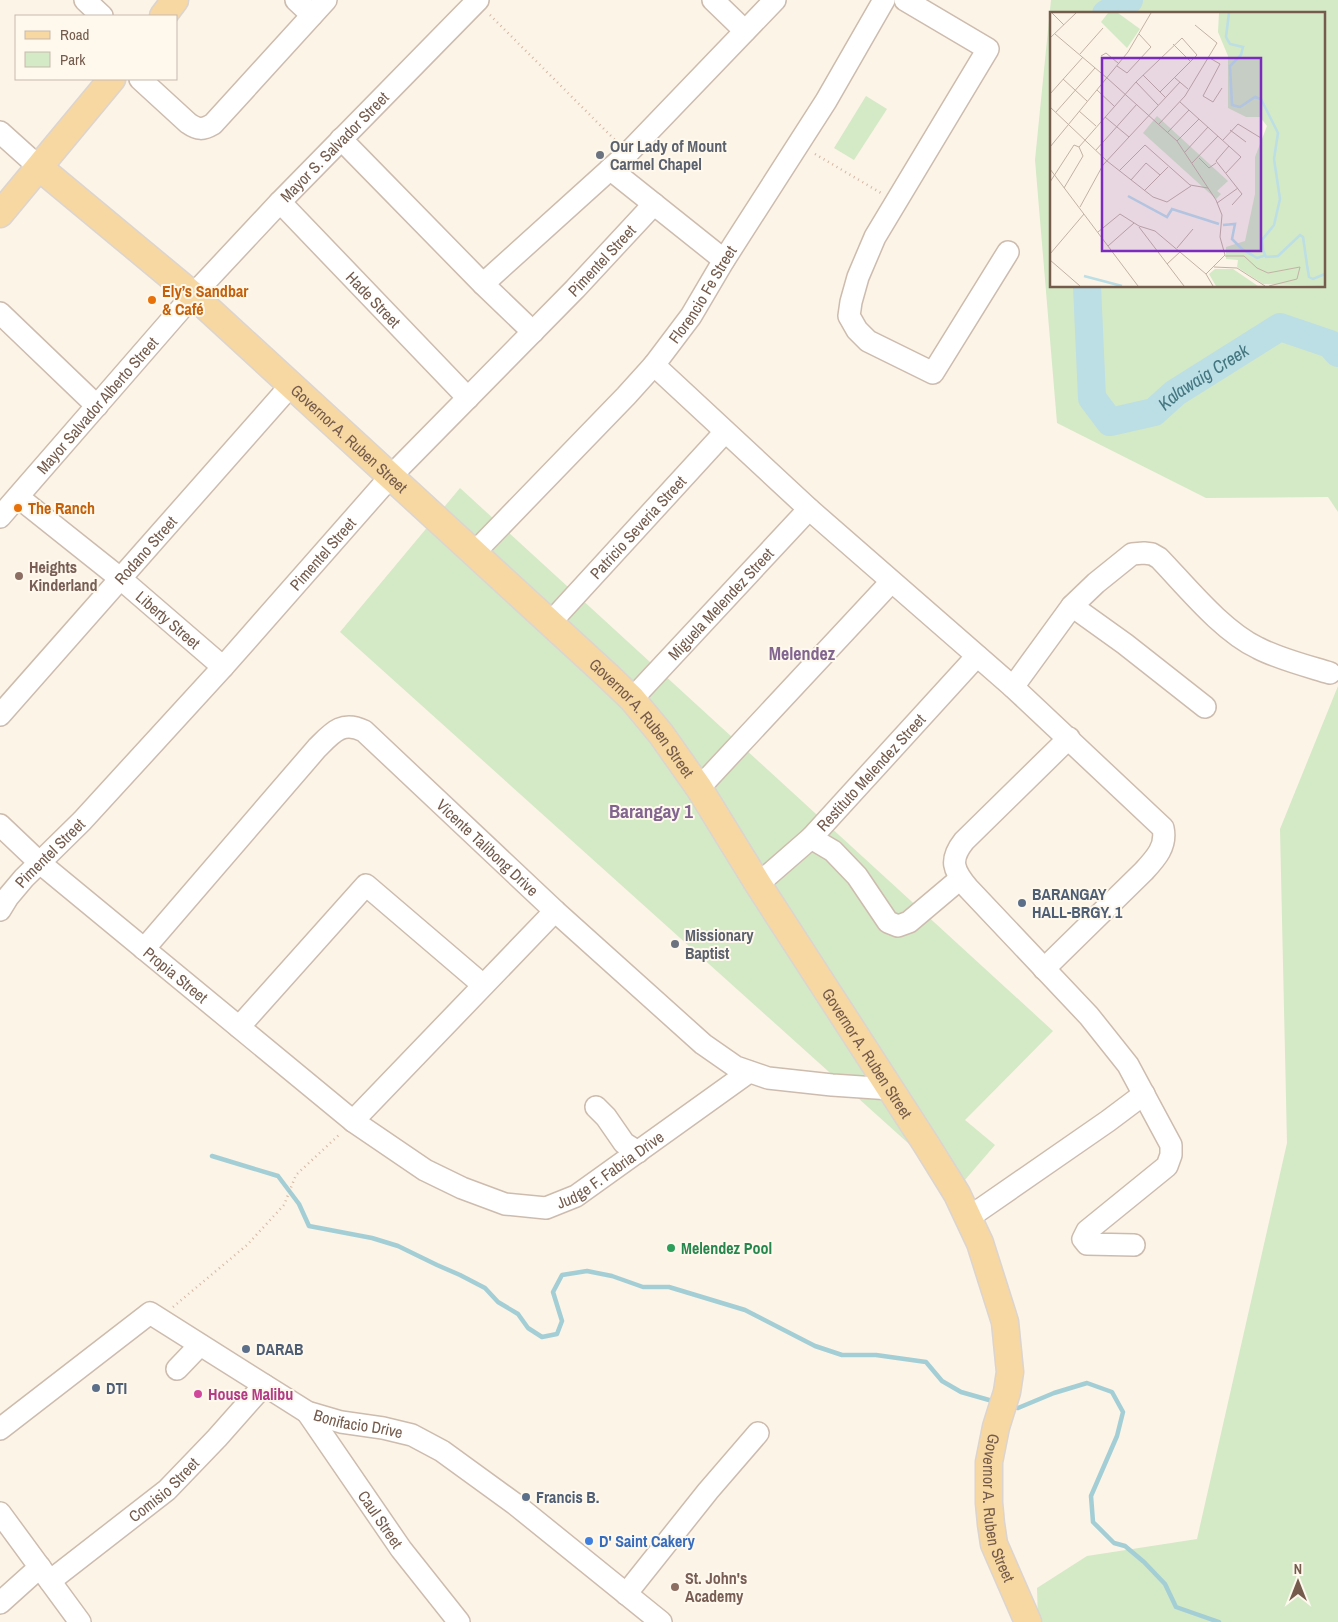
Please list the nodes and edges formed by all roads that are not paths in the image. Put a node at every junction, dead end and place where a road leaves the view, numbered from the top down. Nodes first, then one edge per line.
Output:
1 (84, 0) edge
2 (175, 0) edge
3 (296, 0) edge
4 (713, 0) edge
5 (775, 0) edge
6 (884, 0) edge
7 (905, 0) edge
8 (477, 1) edge
9 (319, 7) edge
10 (101, 15) edge
11 (163, 15) edge
12 (745, 31) junction
13 (111, 80) edge
14 (141, 80) edge
15 (0, 132) edge
16 (342, 139) junction
17 (40, 168) junction
18 (610, 169) junction
19 (280, 202) junction
20 (654, 204) junction
21 (0, 214) edge
22 (1008, 252) dead end
23 (724, 260) junction
24 (483, 284) junction
25 (193, 295) junction
26 (0, 313) edge
27 (533, 332) junction
28 (654, 365) junction
29 (292, 384) junction
30 (468, 398) junction
31 (97, 406) junction
32 (725, 432) junction
33 (391, 476) junction
34 (18, 497) junction
35 (809, 509) junction
36 (0, 517) edge
37 (474, 553) junction
38 (121, 580) junction
39 (891, 582) junction
40 (1072, 606) junction
41 (550, 623) junction
42 (976, 656) junction
43 (223, 667) junction
44 (1330, 673) dead end
45 (1013, 687) junction
46 (632, 699) junction
47 (1205, 707) dead end
48 (0, 715) edge
49 (1068, 738) junction
50 (699, 788) junction
51 (0, 826) edge
52 (811, 838) junction
53 (40, 863) junction
54 (960, 879) junction
55 (758, 884) junction
56 (0, 910) edge
57 (554, 911) junction
58 (144, 949) junction
59 (1044, 969) junction
60 (483, 985) junction
61 (239, 1027) junction
62 (749, 1072) junction
63 (891, 1089) junction
64 (1144, 1094) junction
65 (596, 1107) dead end
66 (354, 1121) junction
67 (638, 1152) junction
68 (968, 1218) junction
69 (1134, 1246) dead end
70 (200, 1345) junction
71 (177, 1369) dead end
72 (264, 1385) junction
73 (307, 1412) junction
74 (0, 1429) edge
75 (758, 1434) dead end
76 (0, 1513) edge
77 (45, 1574) junction
78 (626, 1594) junction
79 (0, 1603) edge
80 (80, 1622) edge
81 (459, 1622) edge
82 (661, 1622) edge
83 (1028, 1622) edge

1 - 10 street
2 - 11 main road
3 - 9 street
4 - 12 street
5 - 12 street
6 - 23 street, Florencio Fe Street
7 - 22 street
8 - 16 street, Mayor S. Salvador Street
9 - 14 street
12 - 18 street
13 - 17 main road
15 - 17 street, Governor A. Ruben Street
16 - 19 street, Mayor S. Salvador Street
16 - 24 street
17 - 21 main road
17 - 25 main road, Governor A. Ruben Street
18 - 20 street
18 - 24 street
19 - 25 street, Mayor S. Salvador Street
19 - 30 street, Hade Street
20 - 23 street
20 - 27 street, Pimentel Street
23 - 28 street, Florencio Fe Street
24 - 27 street
25 - 29 main road, Governor A. Ruben Street
25 - 31 street, Mayor Salvador Alberto Street
26 - 31 street
27 - 30 street, Pimentel Street
28 - 32 street
28 - 37 street, Florencio Fe Street
29 - 33 main road, Governor A. Ruben Street
29 - 38 street, Rodano Street
30 - 33 street, Pimentel Street
31 - 34 street, Mayor Salvador Alberto Street
32 - 35 street
32 - 41 street, Patricio Severia Street
33 - 37 main road, Governor A. Ruben Street
33 - 43 street, Pimentel Street
34 - 36 street, Mayor Salvador Alberto Street
34 - 38 street, Liberty Street
35 - 39 street
35 - 46 street, Miguela Melendez Street
37 - 41 main road, Governor A. Ruben Street
38 - 43 street, Liberty Street
38 - 48 street, Rodano Street
39 - 42 street
39 - 50 street
40 - 44 street
40 - 45 street
40 - 47 street
41 - 46 main road, Governor A. Ruben Street
42 - 45 street
42 - 52 street, Restituto Melendez Street
43 - 53 street, Pimentel Street
45 - 49 street
46 - 50 main road, Governor A. Ruben Street
49 - 54 street
49 - 59 street
50 - 55 main road, Governor A. Ruben Street
51 - 53 street, Propia Street
52 - 54 street
52 - 55 street, Restituto Melendez Street
53 - 56 street, Pimentel Street
53 - 58 street, Propia Street
54 - 59 street
55 - 63 main road, Governor A. Ruben Street
57 - 58 street, Vicente Talibong Drive
57 - 60 street
57 - 62 street, Vicente Talibong Drive
58 - 61 street, Propia Street
59 - 64 street
60 - 61 street
60 - 66 street
61 - 66 street, Propia Street
62 - 63 street, Vicente Talibong Drive
62 - 67 street, Judge F. Fabria Drive
63 - 68 main road, Governor A. Ruben Street
64 - 68 street
64 - 69 street
65 - 67 street
66 - 67 street, Judge F. Fabria Drive
68 - 83 main road, Governor A. Ruben Street
70 - 71 street
70 - 72 street, Bonifacio Drive
70 - 74 street, Bonifacio Drive
72 - 73 street, Bonifacio Drive
72 - 77 street, Comisio Street
73 - 78 street, Bonifacio Drive
73 - 81 street, Caul Street
75 - 78 street
76 - 77 street
77 - 79 street, Comisio Street
77 - 80 street
78 - 82 street, Bonifacio Drive

